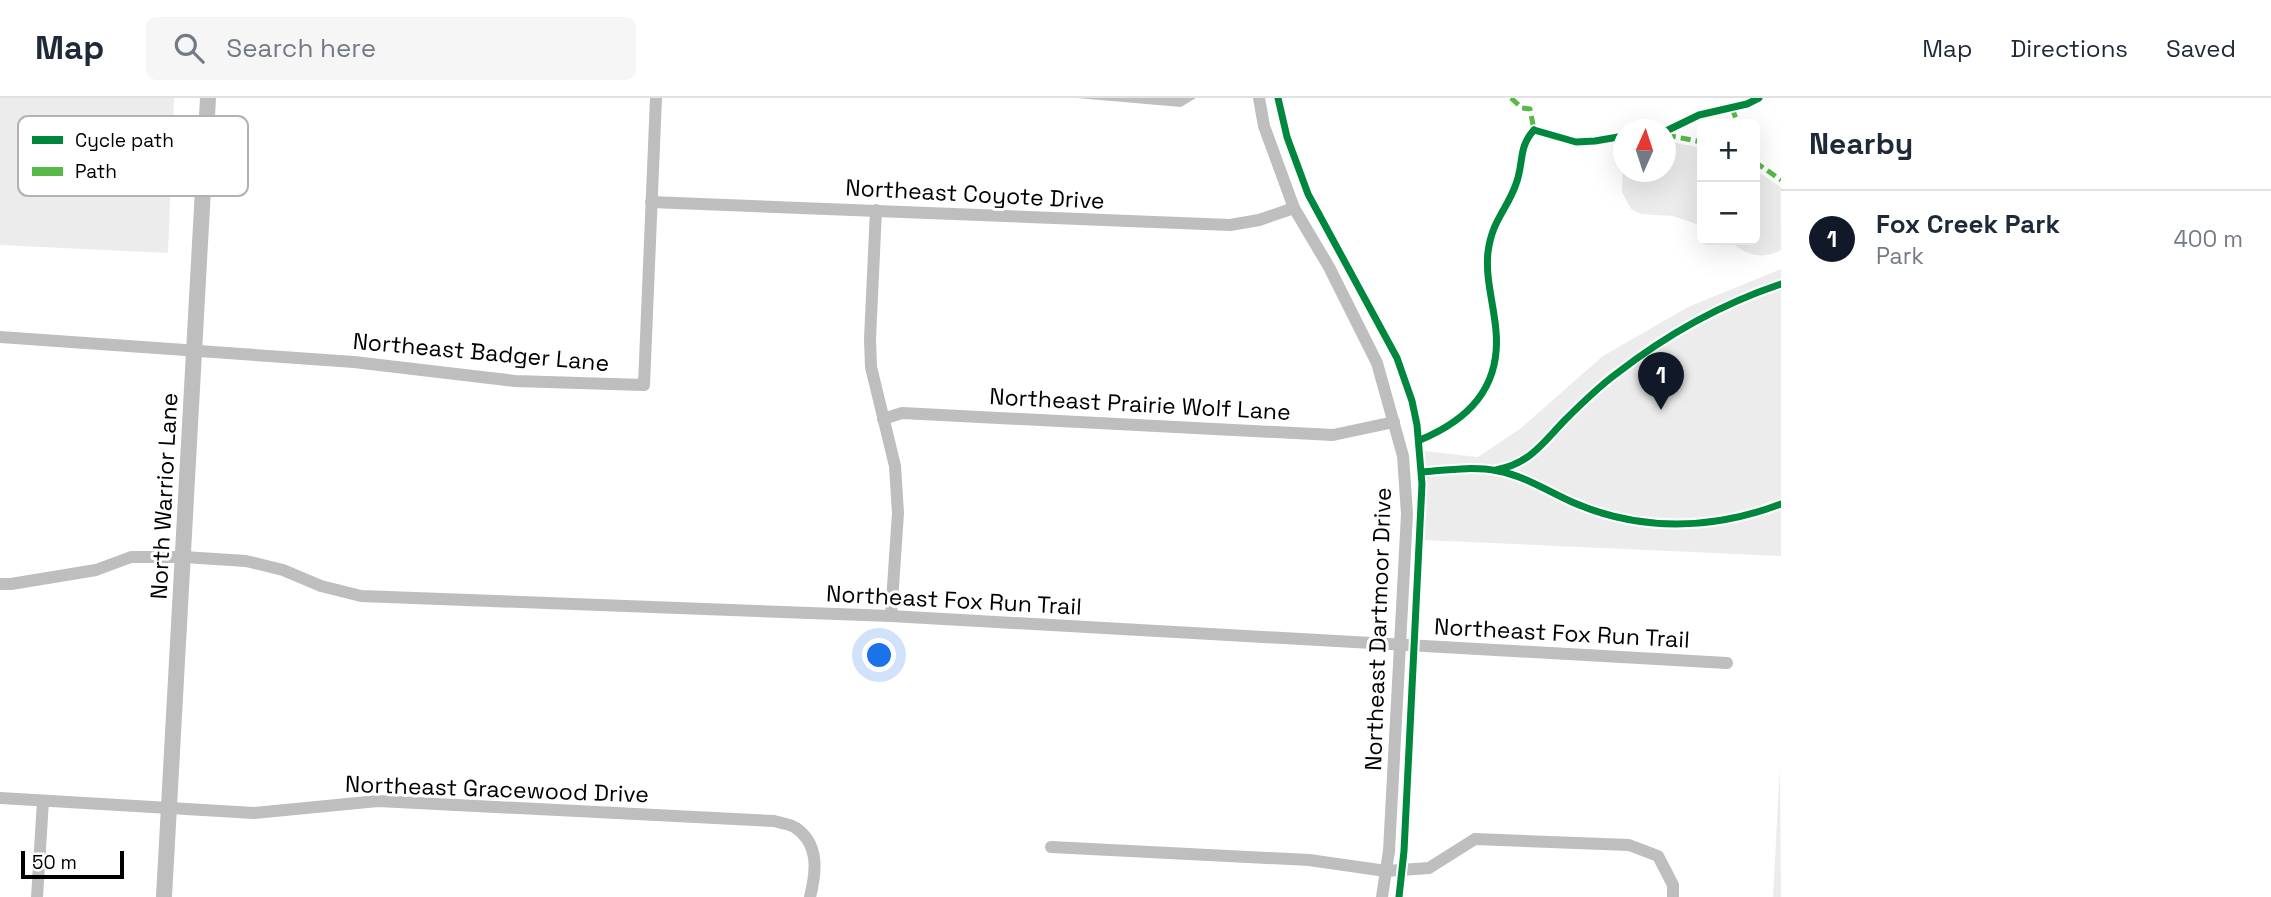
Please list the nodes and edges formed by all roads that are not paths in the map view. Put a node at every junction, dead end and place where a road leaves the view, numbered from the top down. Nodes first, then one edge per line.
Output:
1 (208, 98) edge
2 (656, 98) edge
3 (1259, 98) edge
4 (207, 116) edge
5 (203, 196) edge
6 (651, 202) junction
7 (1294, 208) junction
8 (876, 210) junction
9 (0, 337) edge
10 (195, 352) junction
11 (883, 419) junction
12 (1394, 422) junction
13 (184, 557) junction
14 (0, 584) edge
15 (891, 617) junction
16 (1400, 645) junction
17 (1727, 663) dead end
18 (0, 798) edge
19 (43, 801) junction
20 (169, 809) junction
21 (1051, 846) dead end
22 (1386, 872) junction
23 (37, 897) edge
24 (164, 897) edge
25 (810, 897) edge
26 (1382, 897) edge
27 (1673, 897) edge

1 - 4 street, North Warrior Lane
2 - 6 street, Northeast Badger Lane
3 - 7 street, Northeast Dartmoor Drive
5 - 10 street, North Warrior Lane
6 - 8 street, Northeast Coyote Drive
6 - 10 street, Northeast Badger Lane
7 - 8 street, Northeast Coyote Drive
7 - 12 street, Northeast Dartmoor Drive
8 - 11 street
9 - 10 street
10 - 13 street, North Warrior Lane
11 - 12 street, Northeast Prairie Wolf Lane
11 - 15 street
12 - 16 street, Northeast Dartmoor Drive
13 - 14 street, Northeast Fox Run Trail
13 - 15 street, Northeast Fox Run Trail
13 - 20 street, North Warrior Lane
15 - 16 street, Northeast Fox Run Trail
16 - 17 street, Northeast Fox Run Trail
16 - 22 street, Northeast Dartmoor Drive
18 - 19 street, Northeast Gracewood Drive
19 - 20 street, Northeast Gracewood Drive
19 - 23 street
20 - 24 street, North Warrior Lane
20 - 25 street, Northeast Gracewood Drive
21 - 22 street
22 - 26 street, Northeast Dartmoor Drive
22 - 27 street

